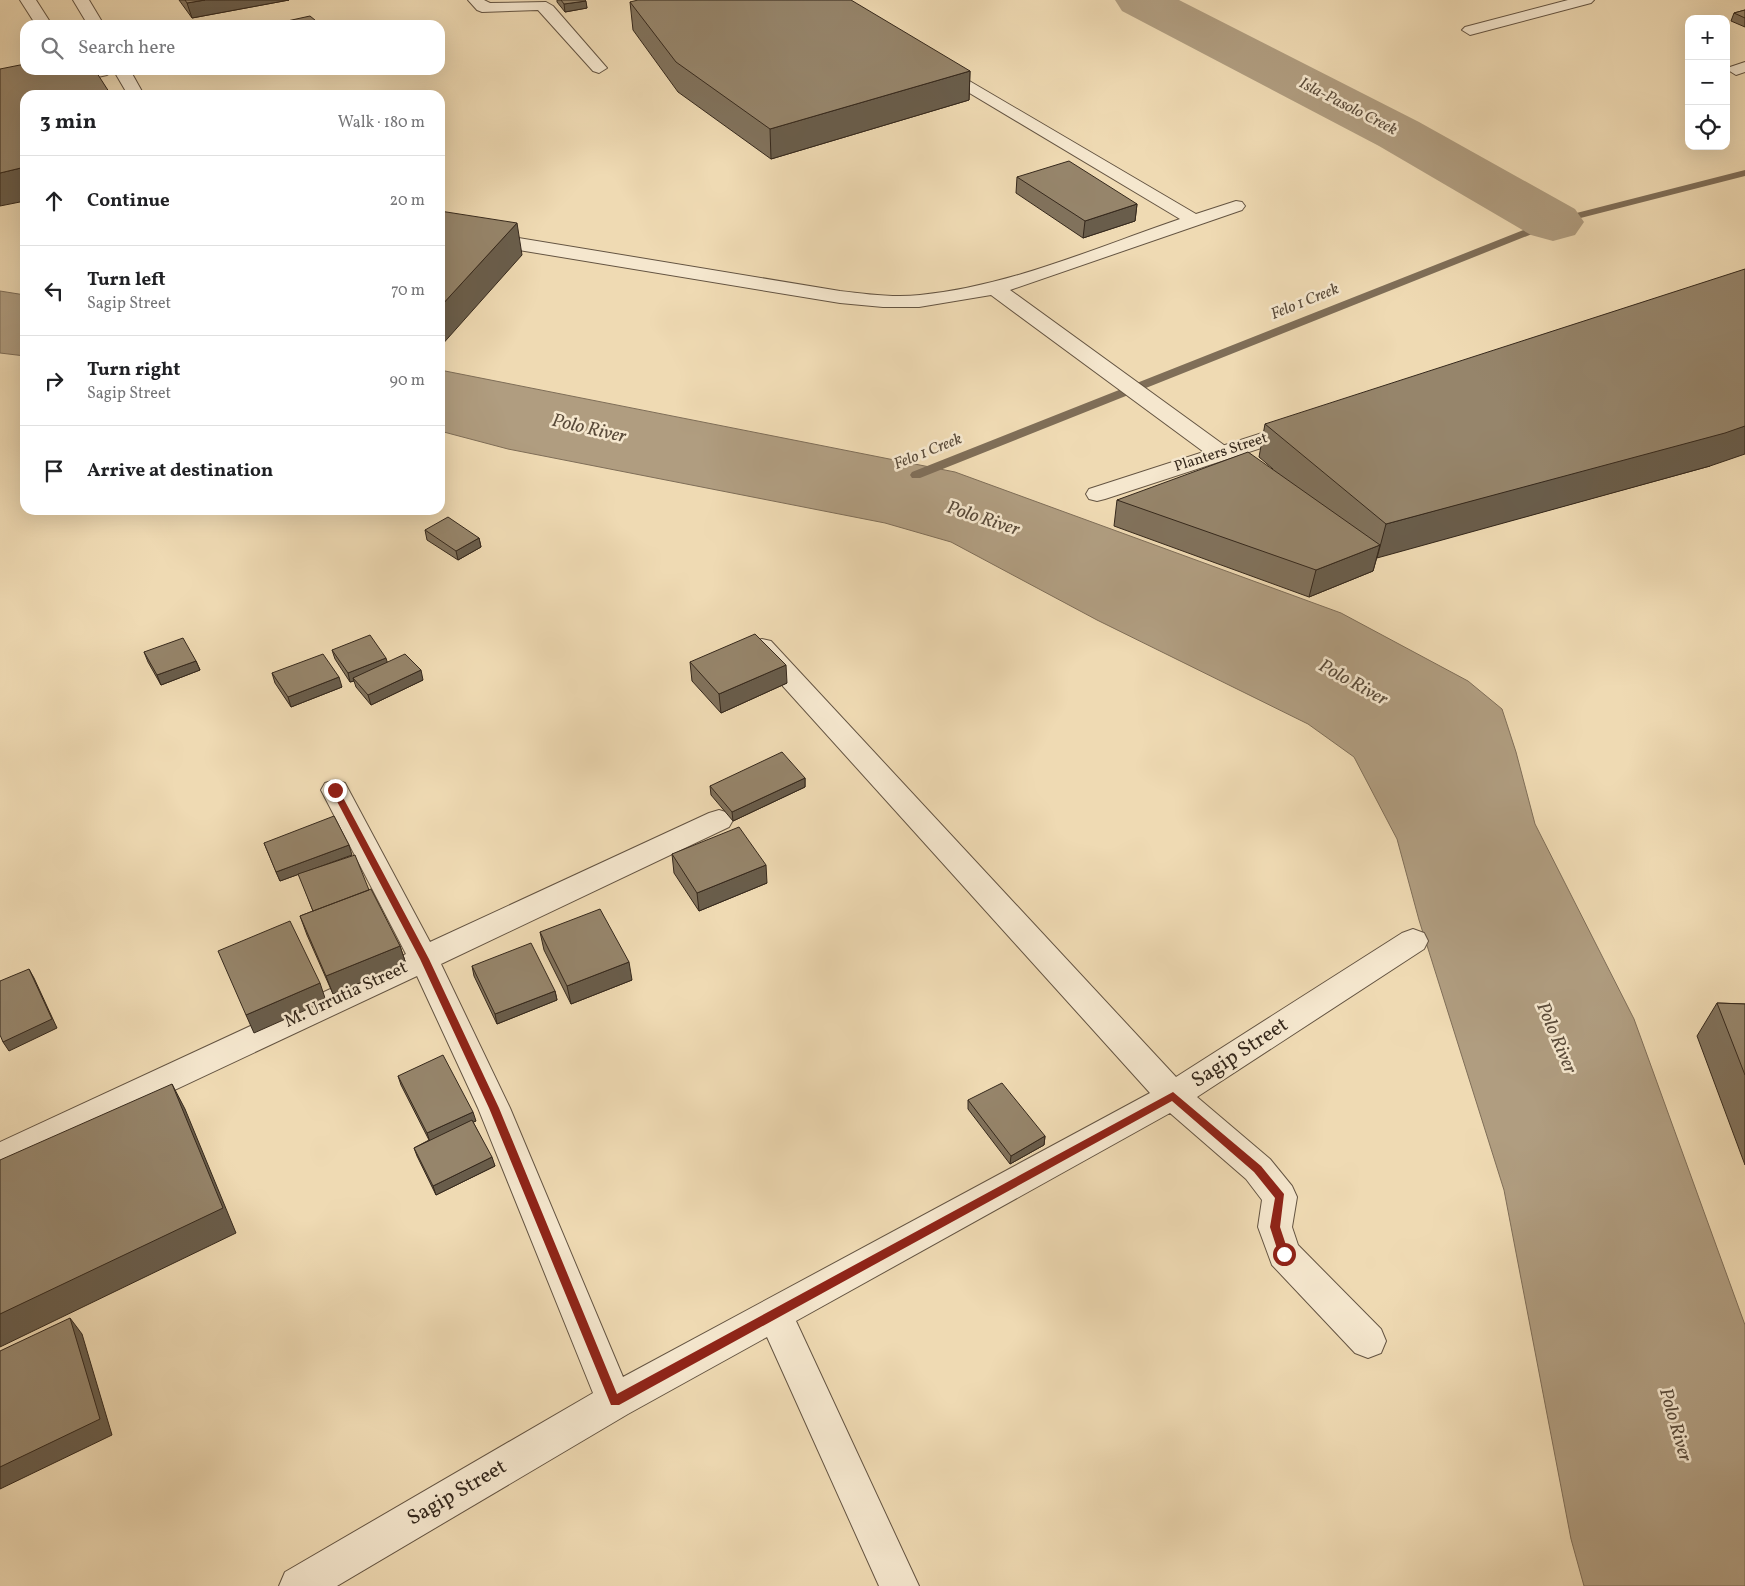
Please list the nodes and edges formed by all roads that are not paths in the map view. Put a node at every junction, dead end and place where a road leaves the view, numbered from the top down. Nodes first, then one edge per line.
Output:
1 (28, 0) edge
2 (80, 0) edge
3 (476, 0) edge
4 (1586, 0) edge
5 (41, 20) edge
6 (93, 20) edge
7 (1470, 30) dead end
8 (919, 56) edge
9 (599, 68) dead end
10 (20, 72) edge
11 (8, 75) edge
12 (84, 75) edge
13 (125, 75) edge
14 (133, 90) edge
15 (0, 93) edge
16 (1236, 206) dead end
17 (1194, 220) junction
18 (445, 232) edge
19 (995, 289) junction
20 (1314, 423) edge
21 (1220, 453) junction
22 (1097, 494) dead end
23 (762, 647) edge
24 (335, 790) dead end
25 (719, 820) dead end
26 (1413, 941) dead end
27 (424, 959) junction
28 (1173, 1096) junction
29 (0, 1158) edge
30 (774, 1313) junction
31 (1368, 1342) dead end
32 (615, 1401) junction
33 (299, 1586) edge
34 (898, 1586) edge

1 - 5 street
2 - 6 street
3 - 9 street
4 - 7 street
8 - 17 street
10 - 11 street
12 - 15 street
13 - 14 street
16 - 17 street
17 - 19 street
18 - 19 street
19 - 21 street
20 - 21 street, Planters Street
21 - 22 street, Planters Street
23 - 28 street
24 - 27 street
25 - 27 street, M. Urrutia Street
26 - 28 street, Sagip Street
27 - 29 street, M. Urrutia Street
27 - 32 street
28 - 30 street, Sagip Street
28 - 31 street
30 - 32 street, Sagip Street
30 - 34 street
32 - 33 street, Sagip Street

